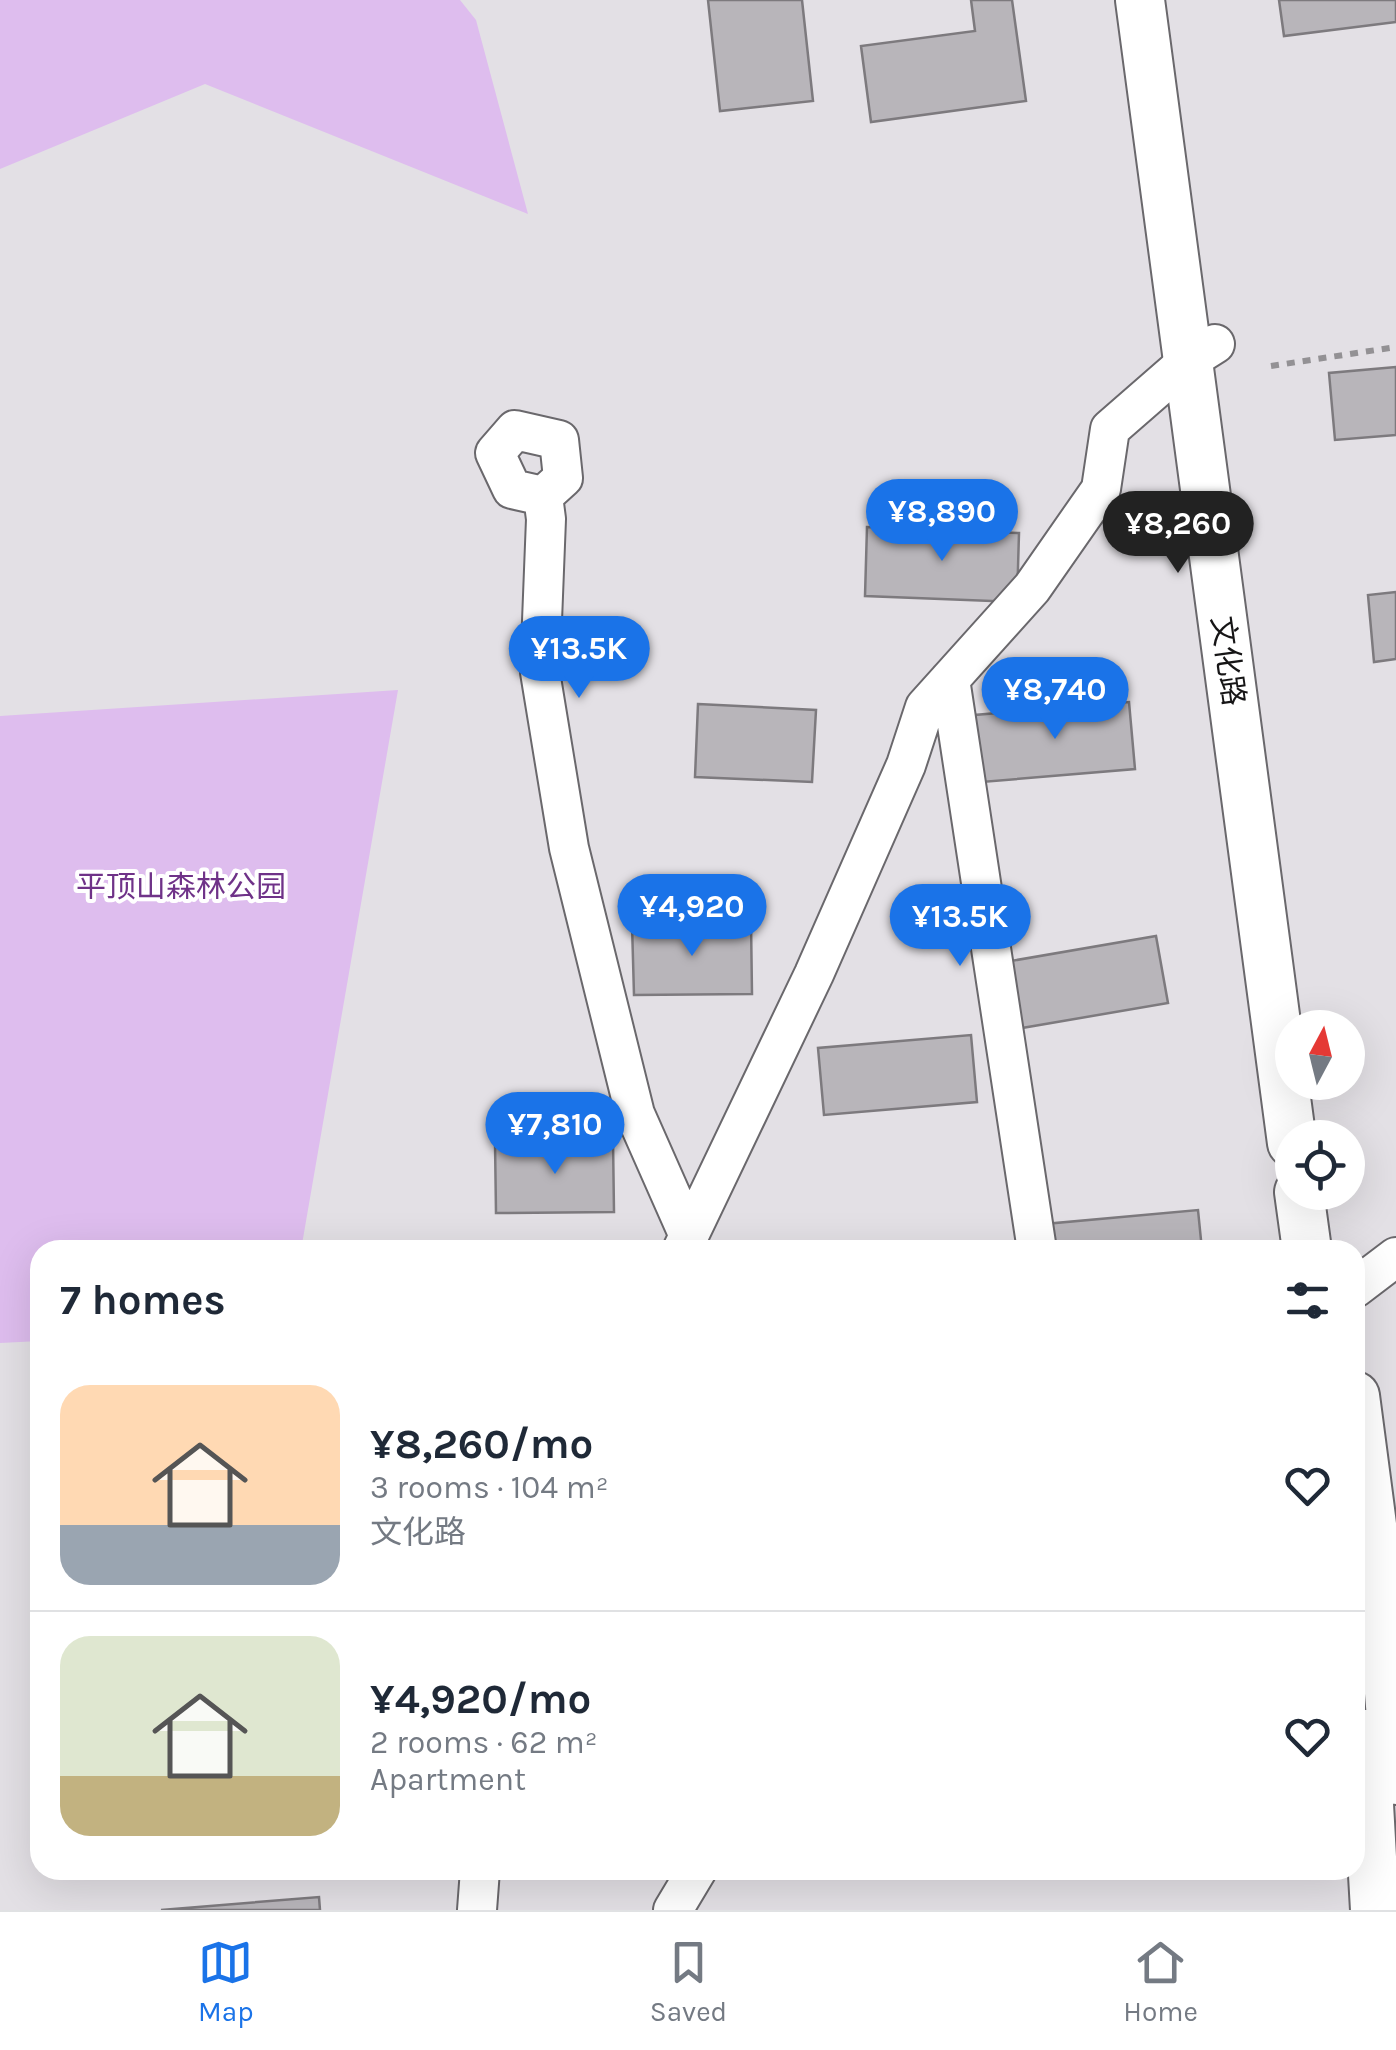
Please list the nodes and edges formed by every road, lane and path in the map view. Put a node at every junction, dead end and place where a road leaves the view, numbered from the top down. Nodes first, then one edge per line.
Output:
1 (1140, 0) edge
2 (1170, 0) edge
3 (1396, 347) edge
4 (1202, 352) junction
5 (1272, 366) dead end
6 (544, 496) dead end
7 (950, 679) junction
8 (1303, 1010) edge
9 (1289, 1120) edge
10 (1301, 1210) edge
11 (1330, 1210) edge
12 (684, 1240) edge
13 (686, 1240) edge
14 (1035, 1240) edge
15 (1306, 1240) edge
16 (1335, 1240) edge
17 (1396, 1257) edge
18 (1365, 1280) edge
19 (1365, 1527) edge
20 (1372, 1618) edge
21 (1396, 1780) edge
22 (479, 1880) edge
23 (692, 1880) edge
24 (477, 1910) edge
25 (673, 1910) edge
26 (1375, 1910) edge

1 - 4 street, 文化路
2 - 4 street, 文化路
3 - 5 path
4 - 7 street
4 - 8 street, 文化路
4 - 9 street, 文化路
6 - 12 street
7 - 13 street
7 - 14 street
10 - 15 street
11 - 16 street
17 - 18 street
19 - 20 street
20 - 21 street
20 - 26 street
22 - 24 street
23 - 25 street

